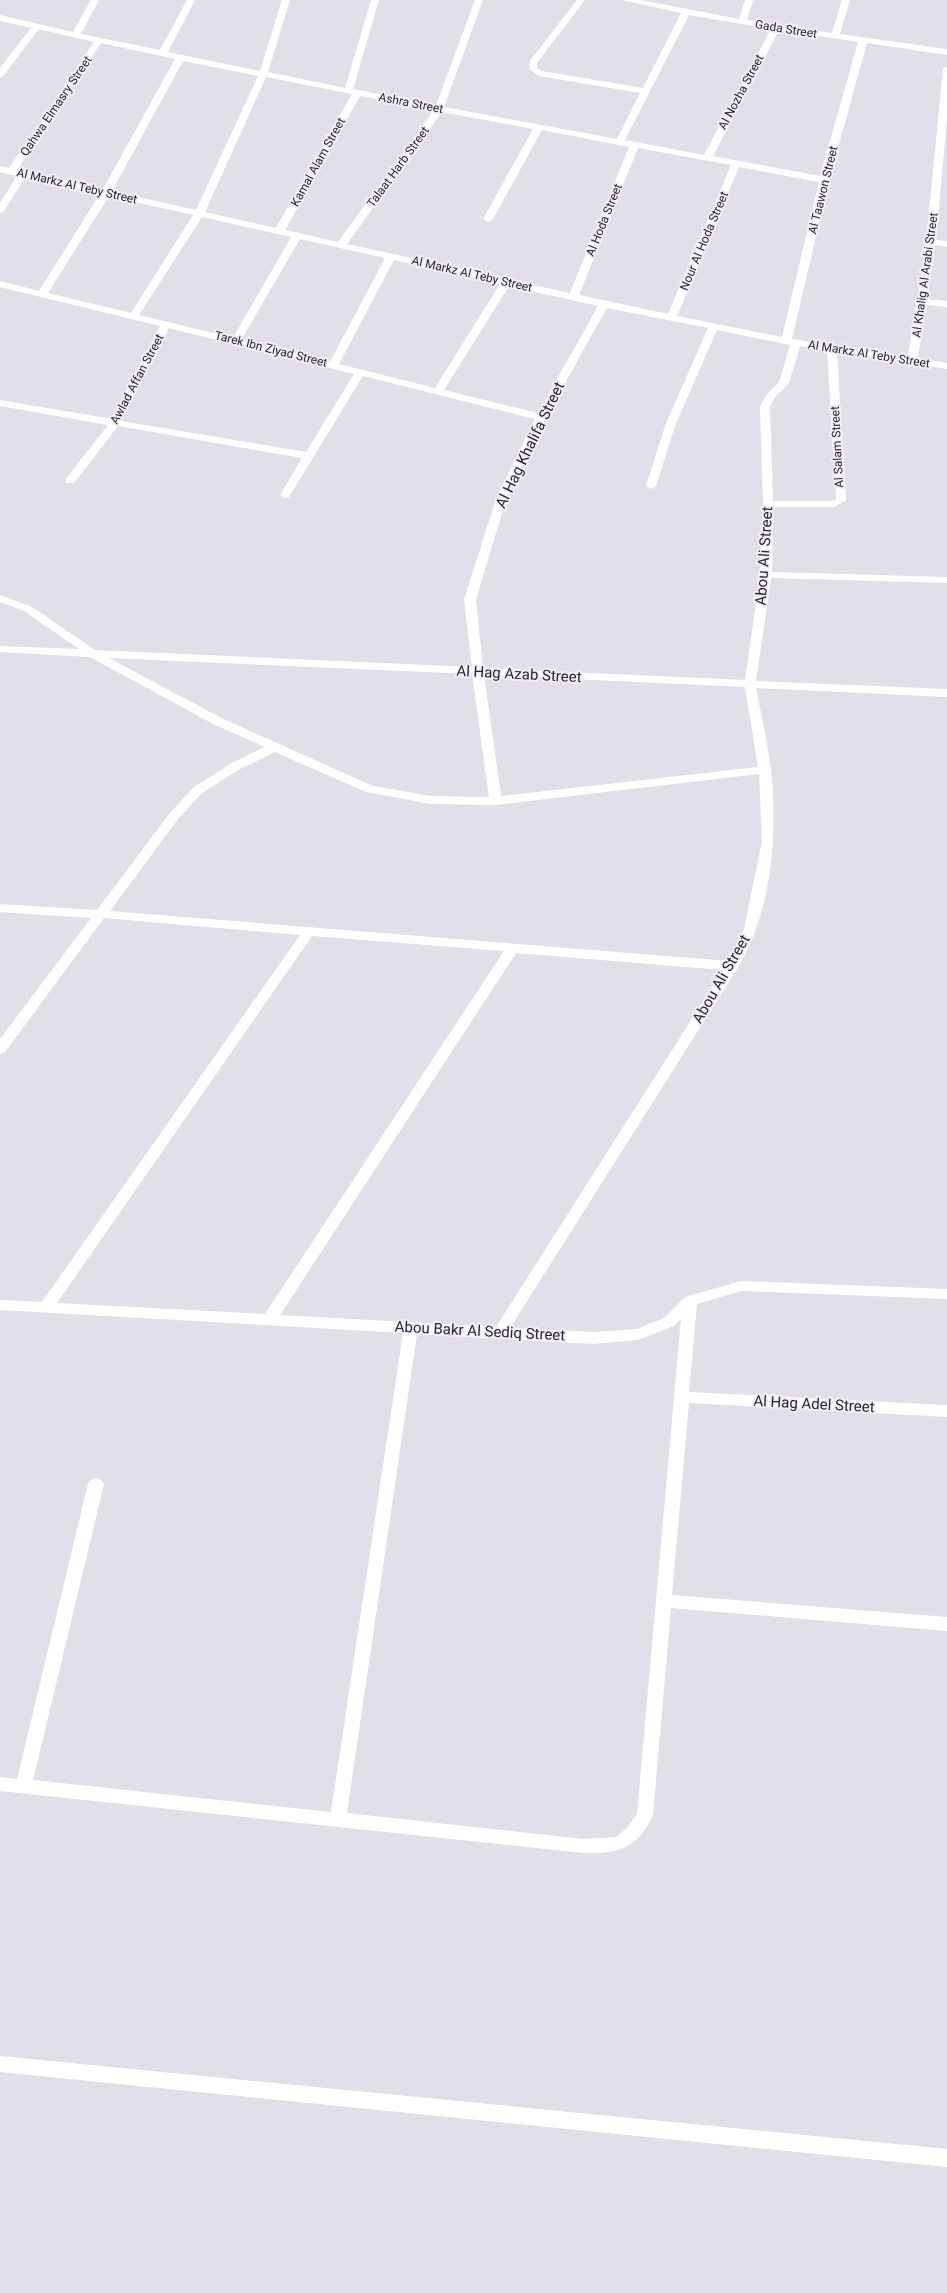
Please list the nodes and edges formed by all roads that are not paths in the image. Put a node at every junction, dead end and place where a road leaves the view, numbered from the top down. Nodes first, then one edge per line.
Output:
1 (95, 0) edge
2 (191, 0) edge
3 (286, 0) edge
4 (375, 0) edge
5 (479, 0) edge
6 (582, 0) edge
7 (626, 0) edge
8 (750, 0) edge
9 (846, 0) edge
10 (648, 2) edge
11 (686, 12) junction
12 (0, 18) edge
13 (742, 22) junction
14 (38, 26) junction
15 (776, 27) junction
16 (76, 35) junction
17 (834, 36) junction
18 (99, 40) junction
19 (864, 40) junction
20 (947, 52) edge
21 (163, 54) junction
22 (181, 57) junction
23 (947, 69) edge
24 (0, 74) edge
25 (263, 74) junction
26 (646, 91) junction
27 (352, 92) junction
28 (440, 109) junction
29 (944, 126) edge
30 (539, 127) junction
31 (620, 142) junction
32 (635, 144) junction
33 (707, 158) junction
34 (736, 164) junction
35 (0, 168) edge
36 (12, 171) junction
37 (23, 174) junction
38 (824, 180) junction
39 (942, 183) edge
40 (106, 193) junction
41 (0, 210) edge
42 (200, 212) junction
43 (488, 219) dead end
44 (279, 231) junction
45 (297, 235) junction
46 (932, 242) junction
47 (947, 244) edge
48 (341, 245) junction
49 (391, 256) junction
50 (506, 282) junction
51 (0, 284) edge
52 (42, 294) junction
53 (573, 297) junction
54 (921, 301) junction
55 (604, 304) junction
56 (947, 304) edge
57 (134, 316) junction
58 (671, 318) junction
59 (166, 324) junction
60 (714, 326) junction
61 (236, 341) junction
62 (791, 342) junction
63 (832, 349) junction
64 (912, 362) junction
65 (334, 365) junction
66 (947, 366) edge
67 (361, 372) junction
68 (438, 391) junction
69 (0, 403) edge
70 (541, 417) junction
71 (115, 423) junction
72 (309, 456) junction
73 (70, 482) dead end
74 (651, 486) dead end
75 (285, 495) dead end
76 (768, 504) junction
77 (766, 575) junction
78 (947, 580) edge
79 (0, 598) edge
80 (0, 649) edge
81 (92, 653) junction
82 (478, 672) junction
83 (750, 685) junction
84 (947, 693) edge
85 (275, 746) junction
86 (765, 770) junction
87 (496, 801) junction
88 (0, 908) edge
89 (101, 914) junction
90 (309, 931) junction
91 (513, 947) junction
92 (732, 966) junction
93 (0, 1049) edge
94 (947, 1294) edge
95 (690, 1300) junction
96 (0, 1305) edge
97 (46, 1307) junction
98 (270, 1318) junction
99 (411, 1328) junction
100 (500, 1332) junction
101 (682, 1397) junction
102 (947, 1411) edge
103 (96, 1484) dead end
104 (664, 1601) junction
105 (947, 1624) edge
106 (0, 1784) edge
107 (23, 1787) junction
108 (338, 1819) junction
109 (0, 2064) edge
110 (947, 2158) edge

1 - 16 street
2 - 21 street
3 - 25 street
4 - 27 street, Kamal Alam Street
5 - 28 street, Talaat Harb Street
6 - 26 street
7 - 10 street, Gada Street
8 - 13 street
9 - 17 street
10 - 11 street, Gada Street
11 - 13 street, Gada Street
11 - 26 street
12 - 14 street, Ashra Street
13 - 15 street, Gada Street
14 - 16 street, Ashra Street
14 - 24 street
15 - 17 street, Gada Street
15 - 33 street, Al Nozha Street
16 - 18 street, Ashra Street
17 - 19 street, Gada Street
18 - 21 street, Ashra Street
18 - 36 street, Qahwa Elmasry Street
19 - 20 street, Gada Street
19 - 38 street, Al Taawon Street
21 - 22 street, Ashra Street
22 - 25 street, Ashra Street
22 - 40 street
23 - 29 street, Al Khalig Al Arabi Street
25 - 27 street, Ashra Street
25 - 42 street
26 - 31 street
27 - 28 street, Ashra Street
27 - 44 street, Kamal Alam Street
28 - 30 street, Ashra Street
28 - 48 street, Talaat Harb Street
29 - 39 street, Al Khalig Al Arabi Street
30 - 31 street, Ashra Street
30 - 43 street
31 - 32 street, Ashra Street
32 - 33 street, Ashra Street
32 - 53 street, Al Hoda Street
33 - 34 street, Ashra Street
34 - 38 street, Ashra Street
34 - 58 street, Nour Al Hoda Street
35 - 36 street, Al Markz Al Teby Street
36 - 37 street, Al Markz Al Teby Street
37 - 40 street, Al Markz Al Teby Street
37 - 41 street, Qahwa Elmasry Street
38 - 62 street, Al Taawon Street
39 - 46 street, Al Khalig Al Arabi Street
40 - 42 street, Al Markz Al Teby Street
40 - 52 street
42 - 44 street, Al Markz Al Teby Street
42 - 57 street
44 - 45 street, Al Markz Al Teby Street
45 - 48 street, Al Markz Al Teby Street
45 - 61 street
46 - 47 street
46 - 54 street, Al Khalig Al Arabi Street
48 - 49 street, Al Markz Al Teby Street
49 - 50 street, Al Markz Al Teby Street
49 - 65 street
50 - 53 street, Al Markz Al Teby Street
50 - 68 street
51 - 52 street, Tarek Ibn Ziyad Street
52 - 57 street, Tarek Ibn Ziyad Street
53 - 55 street, Al Markz Al Teby Street
54 - 56 street
54 - 64 street, Al Khalig Al Arabi Street
55 - 58 street, Al Markz Al Teby Street
55 - 70 street, Al Hag Khalifa Street
57 - 59 street, Tarek Ibn Ziyad Street
58 - 60 street, Al Markz Al Teby Street
59 - 61 street, Tarek Ibn Ziyad Street
59 - 71 street, Awlad Affan Street
60 - 62 street, Al Markz Al Teby Street
60 - 74 street
61 - 65 street, Tarek Ibn Ziyad Street
62 - 63 street, Al Markz Al Teby Street
62 - 76 street, Abou Ali Street
63 - 64 street, Al Markz Al Teby Street
63 - 76 street, Al Salam Street
64 - 66 street, Al Markz Al Teby Street
65 - 67 street, Tarek Ibn Ziyad Street
67 - 68 street, Tarek Ibn Ziyad Street
67 - 72 street
68 - 70 street, Tarek Ibn Ziyad Street
69 - 71 street
70 - 82 street, Al Hag Khalifa Street
71 - 72 street
71 - 73 street, Awlad Affan Street
72 - 75 street
76 - 77 street, Abou Ali Street
77 - 78 street
77 - 83 street, Abou Ali Street
79 - 81 street, Al Hag Azab Street
80 - 81 street, Al Hag Azab Street
81 - 82 street, Al Hag Azab Street
81 - 85 street, Al Hag Azab Street
82 - 83 street, Al Hag Azab Street
82 - 87 street, Al Hag Khalifa Street
83 - 84 street, Al Hag Azab Street
83 - 86 street, Abou Ali Street
85 - 87 street, Al Hag Azab Street
85 - 89 street
86 - 87 street, Al Hag Azab Street
86 - 92 street, Abou Ali Street
88 - 89 street
89 - 90 street
89 - 93 street
90 - 91 street
90 - 97 street
91 - 92 street
91 - 98 street
92 - 100 street, Abou Ali Street
94 - 95 street
95 - 100 street, Abou Bakr Al Sediq Street
95 - 101 street
96 - 97 street, Abou Bakr Al Sediq Street
97 - 98 street, Abou Bakr Al Sediq Street
98 - 99 street, Abou Bakr Al Sediq Street
99 - 100 street, Abou Bakr Al Sediq Street
99 - 108 street
101 - 102 street, Al Hag Adel Street
101 - 104 street
103 - 107 street
104 - 105 street
104 - 108 street
106 - 107 street
107 - 108 street
109 - 110 street

